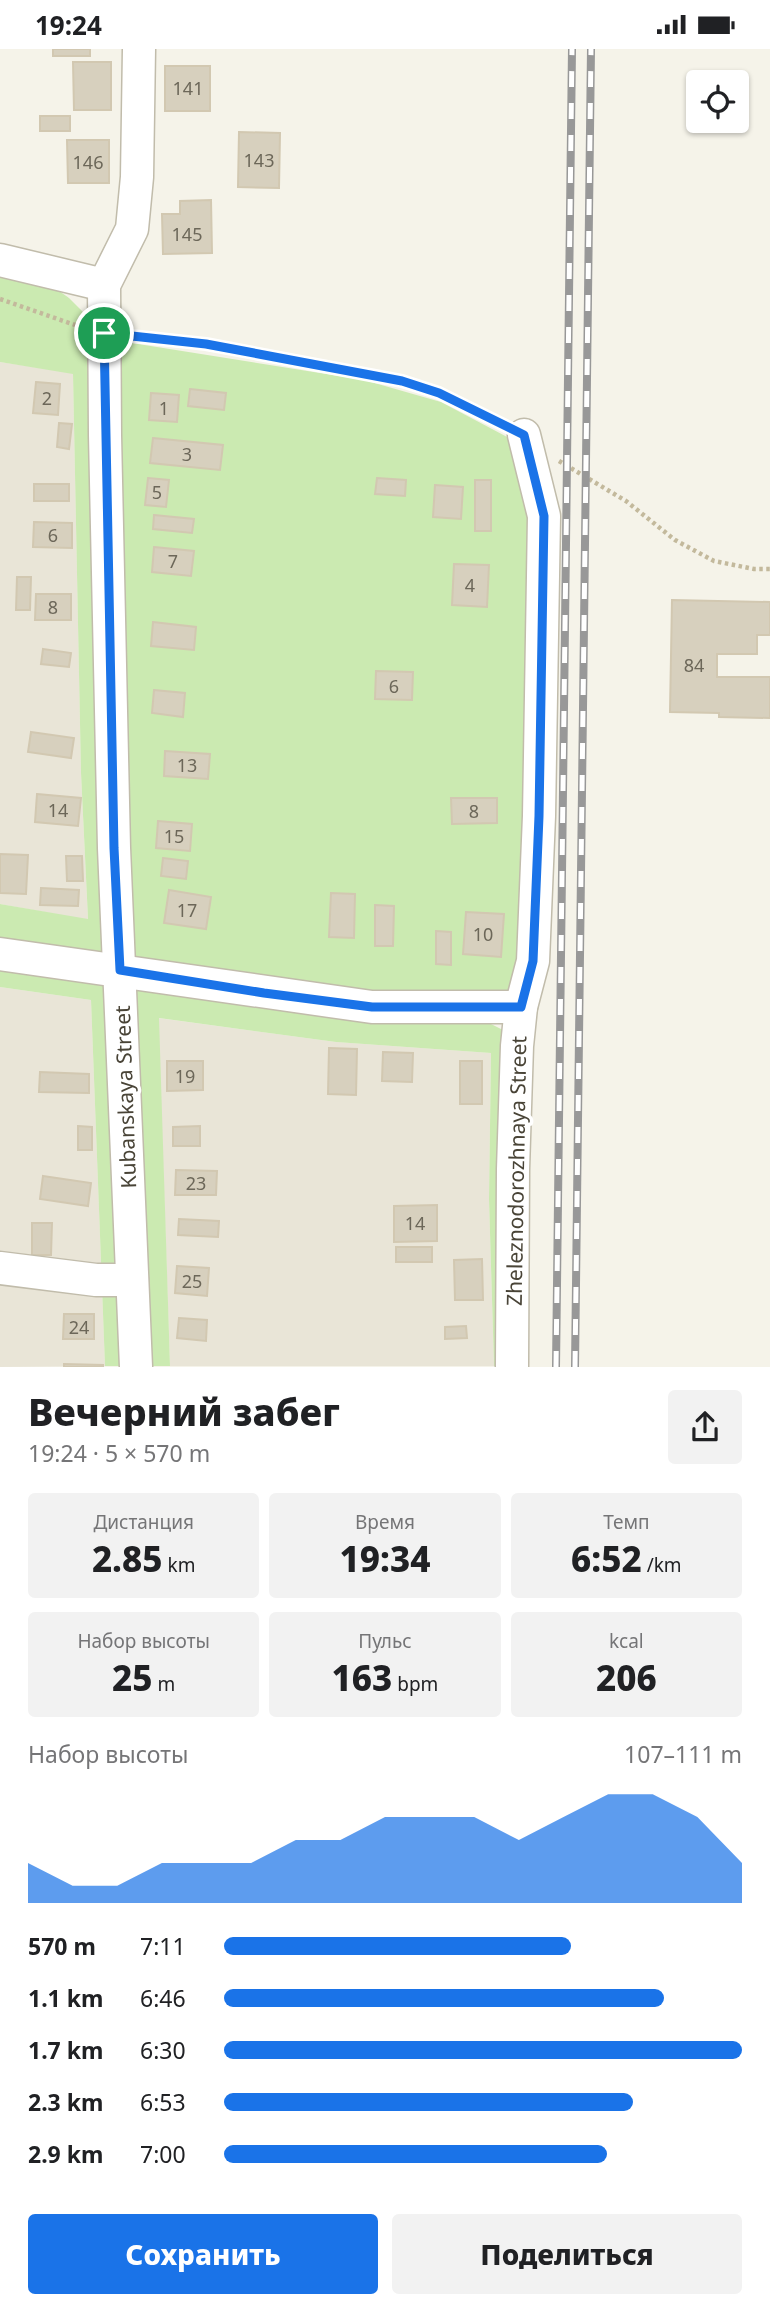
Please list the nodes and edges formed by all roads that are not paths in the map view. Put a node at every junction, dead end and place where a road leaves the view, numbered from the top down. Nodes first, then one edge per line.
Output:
1 (139, 49) edge
2 (0, 260) edge
3 (104, 285) junction
4 (524, 435) road end
5 (0, 954) edge
6 (120, 970) junction
7 (521, 1007) junction
8 (0, 1268) edge
9 (132, 1280) junction
10 (136, 1367) edge
11 (512, 1367) edge

1 - 3 street
2 - 3 street
3 - 6 street, Kubanskaya Street
4 - 7 street, Zheleznodorozhnaya Street
5 - 6 street
6 - 7 street
6 - 9 street, Kubanskaya Street
7 - 11 street, Zheleznodorozhnaya Street
8 - 9 street
9 - 10 street, Kubanskaya Street

